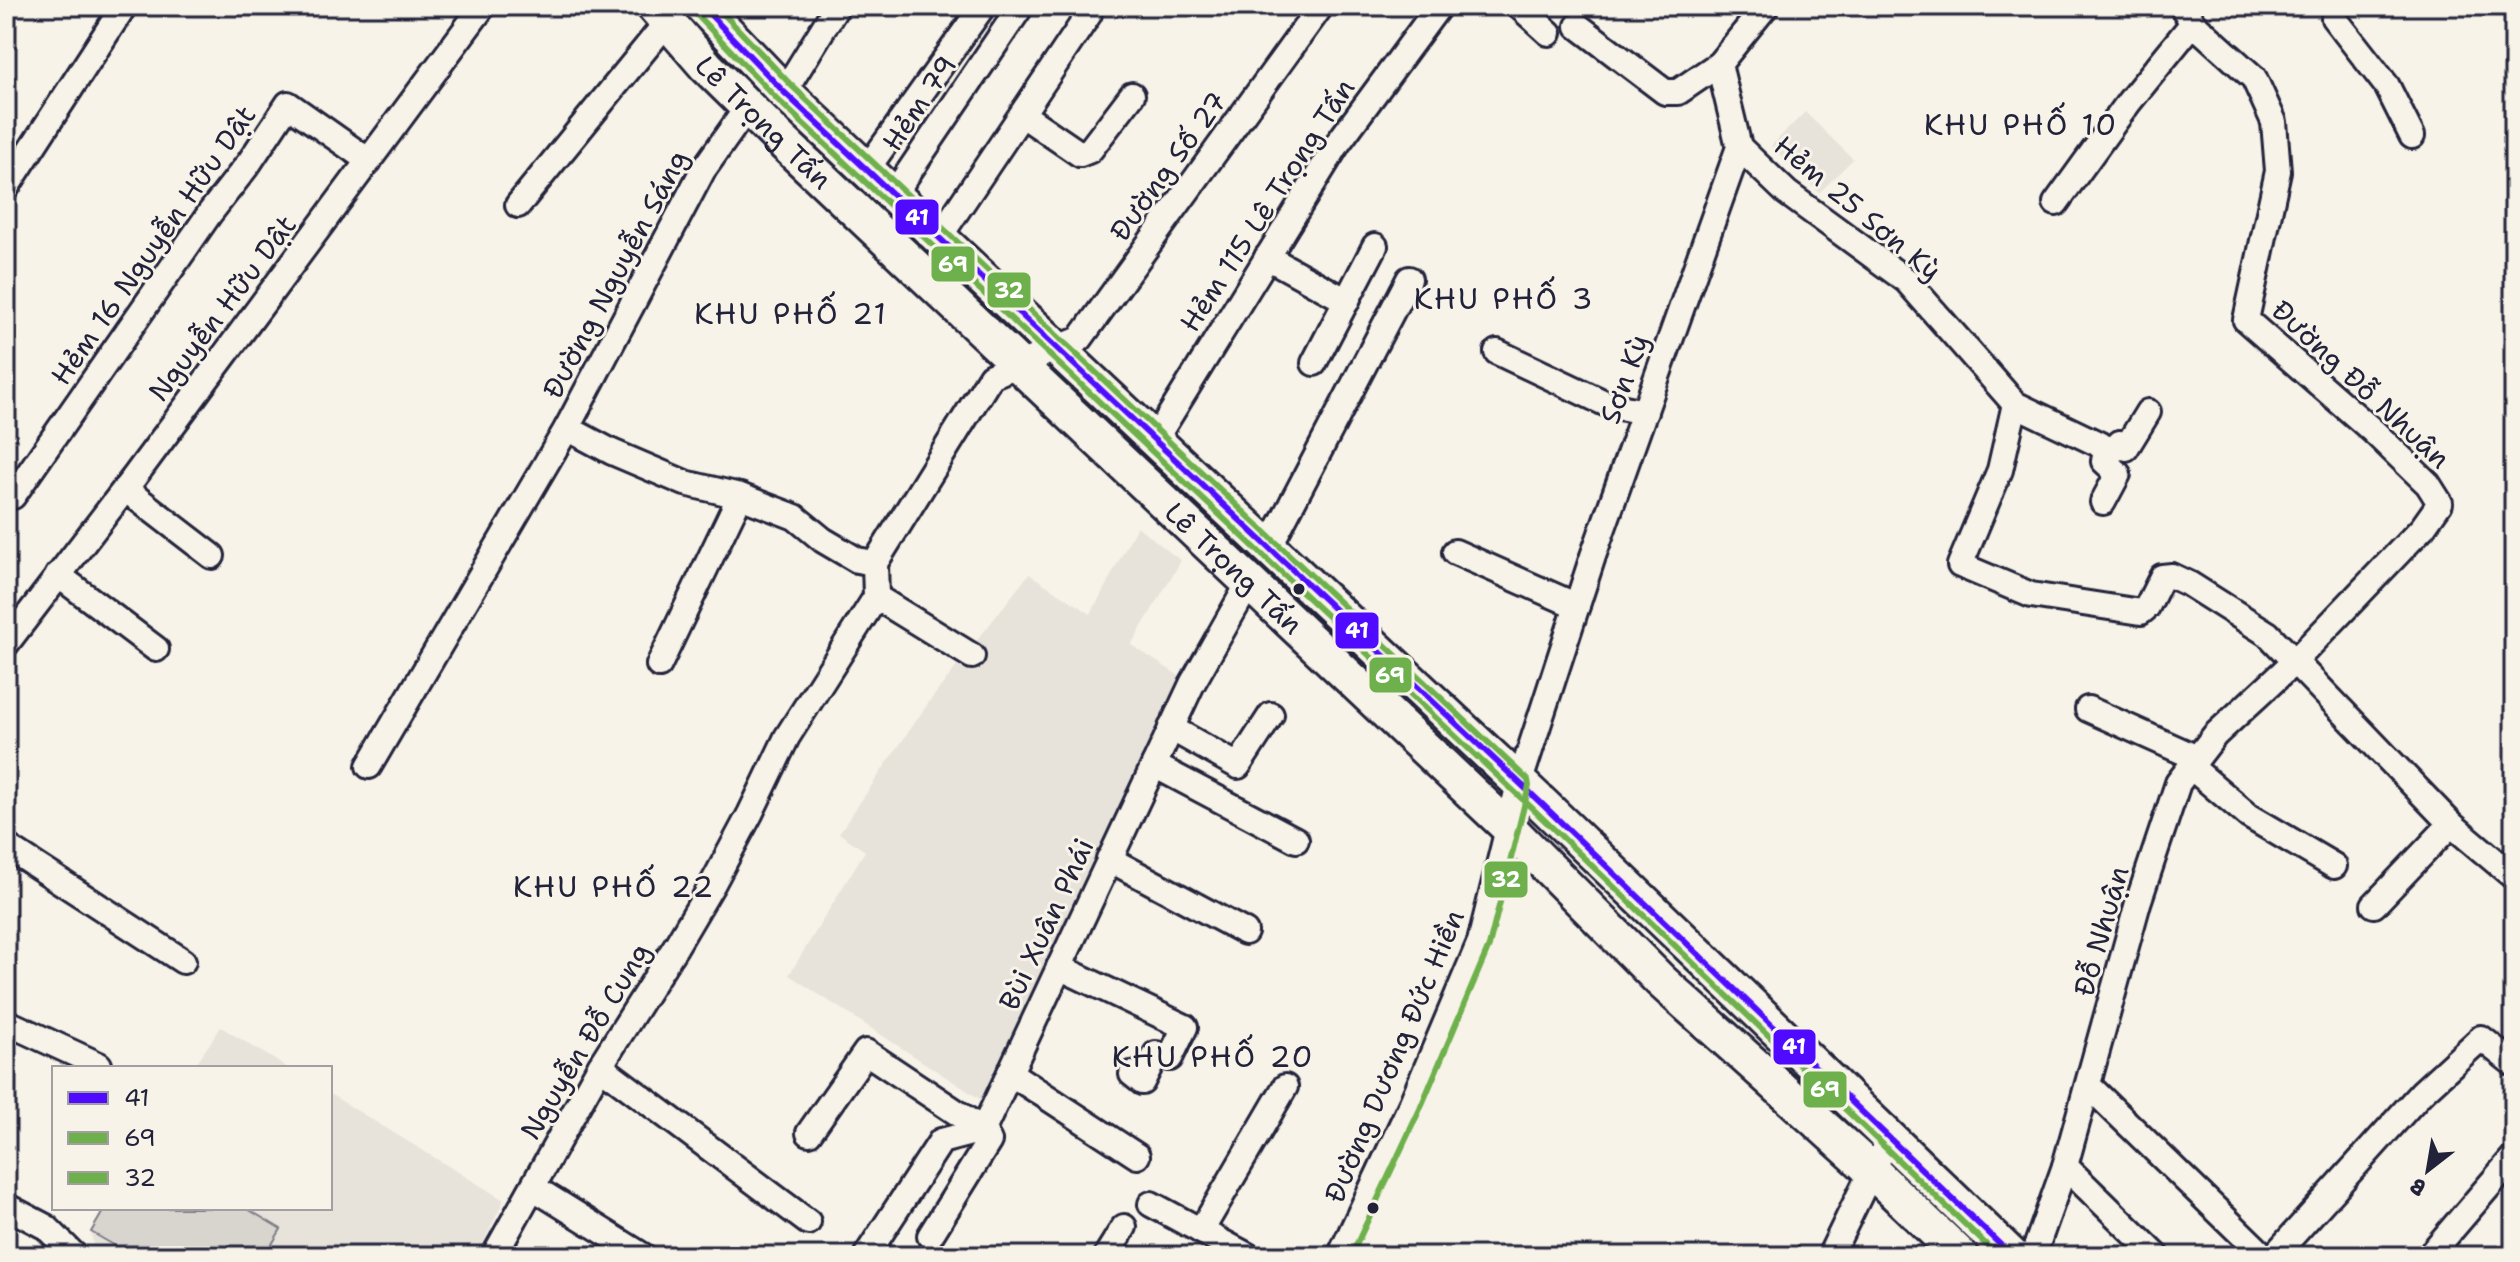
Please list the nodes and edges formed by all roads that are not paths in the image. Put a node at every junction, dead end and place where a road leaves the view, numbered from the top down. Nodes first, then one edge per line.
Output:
1 (124, 6) edge
2 (483, 6) edge
3 (702, 6) edge
4 (837, 6) edge
5 (983, 6) edge
6 (1021, 6) edge
7 (1090, 6) edge
8 (1321, 6) edge
9 (1439, 6) edge
10 (1519, 6) edge
11 (1766, 6) edge
12 (660, 14) edge
13 (2187, 14) edge
14 (2334, 18) dead end
15 (1578, 26) dead end
16 (1549, 33) dead end
17 (1719, 64) junction
18 (784, 92) junction
19 (1132, 95) dead end
20 (747, 108) junction
21 (1023, 115) junction
22 (2412, 136) dead end
23 (1739, 147) junction
24 (369, 161) junction
25 (867, 169) junction
26 (6, 188) edge
27 (894, 194) junction
28 (2056, 203) dead end
29 (518, 205) dead end
30 (938, 239) junction
31 (1375, 246) dead end
32 (1267, 257) junction
33 (1409, 279) dead end
34 (1347, 301) junction
35 (1055, 349) junction
36 (1497, 352) dead end
37 (1314, 363) dead end
38 (1018, 365) junction
39 (2015, 404) junction
40 (1645, 412) junction
41 (2148, 412) dead end
42 (567, 428) junction
43 (1154, 441) junction
44 (2107, 448) junction
45 (125, 489) junction
46 (6, 495) edge
47 (740, 496) junction
48 (2103, 502) dead end
49 (1268, 549) junction
50 (1455, 552) dead end
51 (212, 556) dead end
52 (875, 563) junction
53 (58, 575) junction
54 (1249, 583) junction
55 (876, 597) junction
56 (1577, 606) junction
57 (6, 644) edge
58 (156, 649) dead end
59 (972, 656) dead end
60 (2294, 662) junction
61 (659, 665) dead end
62 (2088, 709) dead end
63 (1271, 715) dead end
64 (1171, 728) junction
65 (2194, 762) junction
66 (1154, 765) junction
67 (369, 766) dead end
68 (1519, 784) junction
69 (2451, 824) junction
70 (1509, 828) junction
71 (1296, 840) dead end
72 (6, 846) edge
73 (1109, 859) junction
74 (2334, 866) dead end
75 (2514, 877) edge
76 (2374, 905) dead end
77 (1245, 932) dead end
78 (183, 961) dead end
79 (1059, 967) junction
80 (6, 1022) edge
81 (2514, 1064) edge
82 (99, 1065) dead end
83 (600, 1066) junction
84 (1010, 1073) junction
85 (1132, 1074) dead end
86 (2089, 1086) junction
87 (1285, 1087) dead end
88 (983, 1130) junction
89 (809, 1133) dead end
90 (1888, 1138) junction
91 (1137, 1156) dead end
92 (2512, 1159) edge
93 (2065, 1166) junction
94 (1871, 1170) junction
95 (534, 1188) junction
96 (1151, 1204) dead end
97 (6, 1206) edge
98 (808, 1222) dead end
99 (1124, 1227) dead end
100 (1201, 1231) junction
101 (930, 1236) dead end
102 (75, 1256) edge
103 (494, 1256) edge
104 (643, 1256) edge
105 (866, 1256) edge
106 (1106, 1256) edge
107 (1248, 1256) edge
108 (1340, 1256) edge
109 (1830, 1256) edge
110 (1961, 1256) edge
111 (2012, 1256) edge
112 (2033, 1256) edge
113 (2157, 1256) edge
114 (2264, 1256) edge
115 (2274, 1256) edge
116 (2429, 1256) edge

1 - 26 street
2 - 24 street, Nguyễn Hữu Dật
3 - 18 main road, Lê Trọng Tấn
4 - 18 street
5 - 25 street
6 - 27 street, Hẻm 79
7 - 21 street
8 - 35 street, Đường Số 27
9 - 32 street, Hẻm 115 Lê Trọng Tấn
10 - 16 street
11 - 17 street
12 - 20 main road, Lê Trọng Tấn
12 - 29 street
13 - 28 street
13 - 60 street, Đường Đỗ Nhuận
14 - 22 street
15 - 17 street
17 - 23 street
18 - 25 main road, Lê Trọng Tấn
19 - 21 street
20 - 38 main road, Lê Trọng Tấn
20 - 42 street, Đường Nguyễn Sáng
21 - 30 street
23 - 39 street, Hẻm 25 Sơn Kỳ
23 - 40 street, Sơn Kỳ
24 - 45 street, Nguyễn Hữu Dật
24 - 46 street, Hẻm 16 Nguyễn Hữu Dật
25 - 27 main road, Lê Trọng Tấn
27 - 30 main road, Lê Trọng Tấn
30 - 35 main road, Lê Trọng Tấn
31 - 34 street
32 - 34 street
32 - 43 street, Hẻm 115 Lê Trọng Tấn
33 - 49 street
34 - 37 street
35 - 38 street
35 - 43 main road, Lê Trọng Tấn
36 - 40 street
38 - 52 street
38 - 54 main road, Lê Trọng Tấn
39 - 44 street
39 - 60 street
40 - 56 street, Sơn Kỳ
41 - 44 street
42 - 47 street, Đường Nguyễn Sáng
42 - 67 street
43 - 49 main road, Lê Trọng Tấn
44 - 48 street
45 - 51 street
45 - 53 street, Nguyễn Hữu Dật
47 - 52 street, Đường Nguyễn Sáng
47 - 61 street
49 - 68 main road, Lê Trọng Tấn
50 - 56 street
52 - 55 street
53 - 57 street, Nguyễn Hữu Dật
53 - 58 street
54 - 64 street, Bùi Xuân Phái
54 - 70 main road, Lê Trọng Tấn
55 - 59 street
55 - 83 street, Nguyễn Đỗ Cung
56 - 68 street, Sơn Kỳ
60 - 65 street, Đỗ Nhuận
60 - 69 street
62 - 65 street
63 - 64 street
64 - 66 street, Bùi Xuân Phái
65 - 74 street
65 - 86 street, Đỗ Nhuận
66 - 71 street
66 - 73 street, Bùi Xuân Phái
68 - 70 street, Đường Dương Đức Hiền
68 - 90 main road, Lê Trọng Tấn
69 - 75 street
69 - 76 street
70 - 94 main road, Lê Trọng Tấn
70 - 108 street, Đường Dương Đức Hiền
72 - 78 street
73 - 77 street
73 - 79 street, Bùi Xuân Phái
79 - 84 street, Bùi Xuân Phái
79 - 85 street
80 - 82 street
81 - 115 street
83 - 95 street, Nguyễn Đỗ Cung
83 - 98 street
84 - 88 street, Bùi Xuân Phái
84 - 91 street
86 - 93 street, Đỗ Nhuận
86 - 114 street
87 - 100 street
88 - 89 street
88 - 101 street, Bùi Xuân Phái
88 - 105 street
90 - 94 street
90 - 111 main road, Lê Trọng Tấn
92 - 116 street
93 - 112 street, Đỗ Nhuận
93 - 113 street
94 - 109 street
94 - 110 main road, Lê Trọng Tấn
95 - 103 street, Nguyễn Đỗ Cung
95 - 104 street
96 - 100 street
97 - 102 street
99 - 106 street
100 - 107 street

